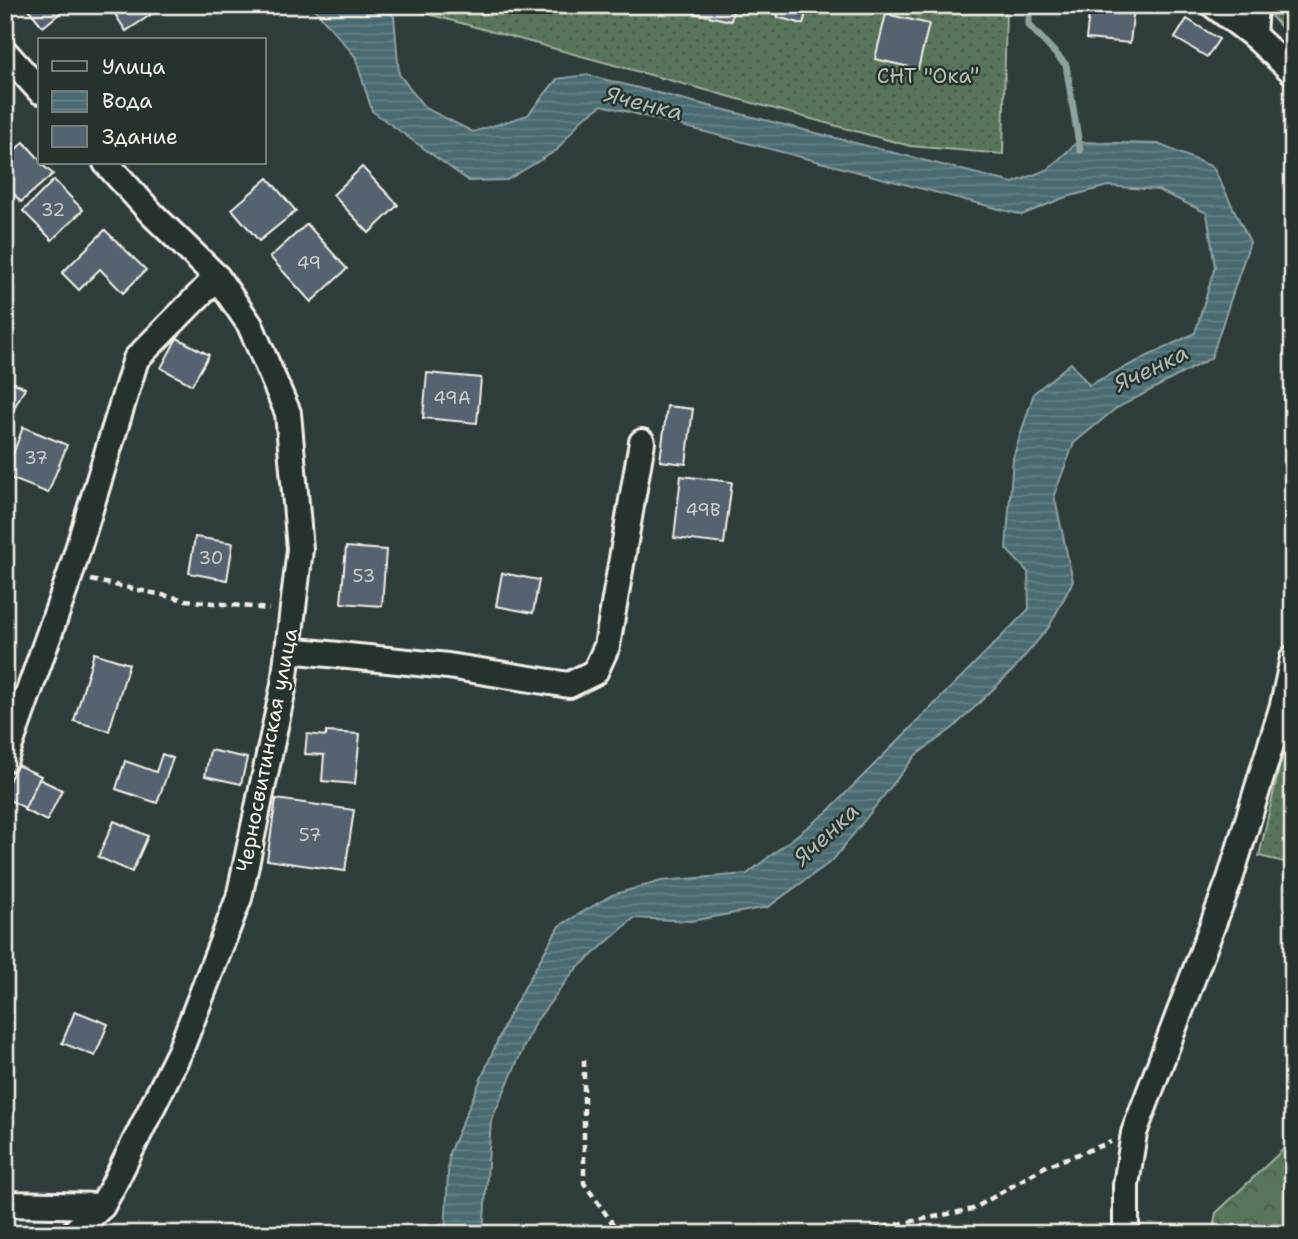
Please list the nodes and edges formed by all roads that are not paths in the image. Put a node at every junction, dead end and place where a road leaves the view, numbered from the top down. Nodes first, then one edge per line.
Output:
1 (1213, 5) edge
2 (1255, 5) edge
3 (1253, 36) junction
4 (5, 52) edge
5 (1293, 72) edge
6 (38, 89) edge
7 (107, 164) edge
8 (218, 277) junction
9 (642, 442) dead end
10 (288, 650) junction
11 (1293, 658) edge
12 (5, 759) edge
13 (5, 1204) edge
14 (102, 1206) junction
15 (72, 1234) edge
16 (1126, 1234) edge

1 - 3 street
2 - 3 street
3 - 5 street
4 - 6 street
7 - 8 street, Черносвитинская улица
8 - 10 street, Черносвитинская улица
8 - 12 street
9 - 10 street
10 - 14 street, Черносвитинская улица
11 - 16 street
13 - 14 street
14 - 15 street

